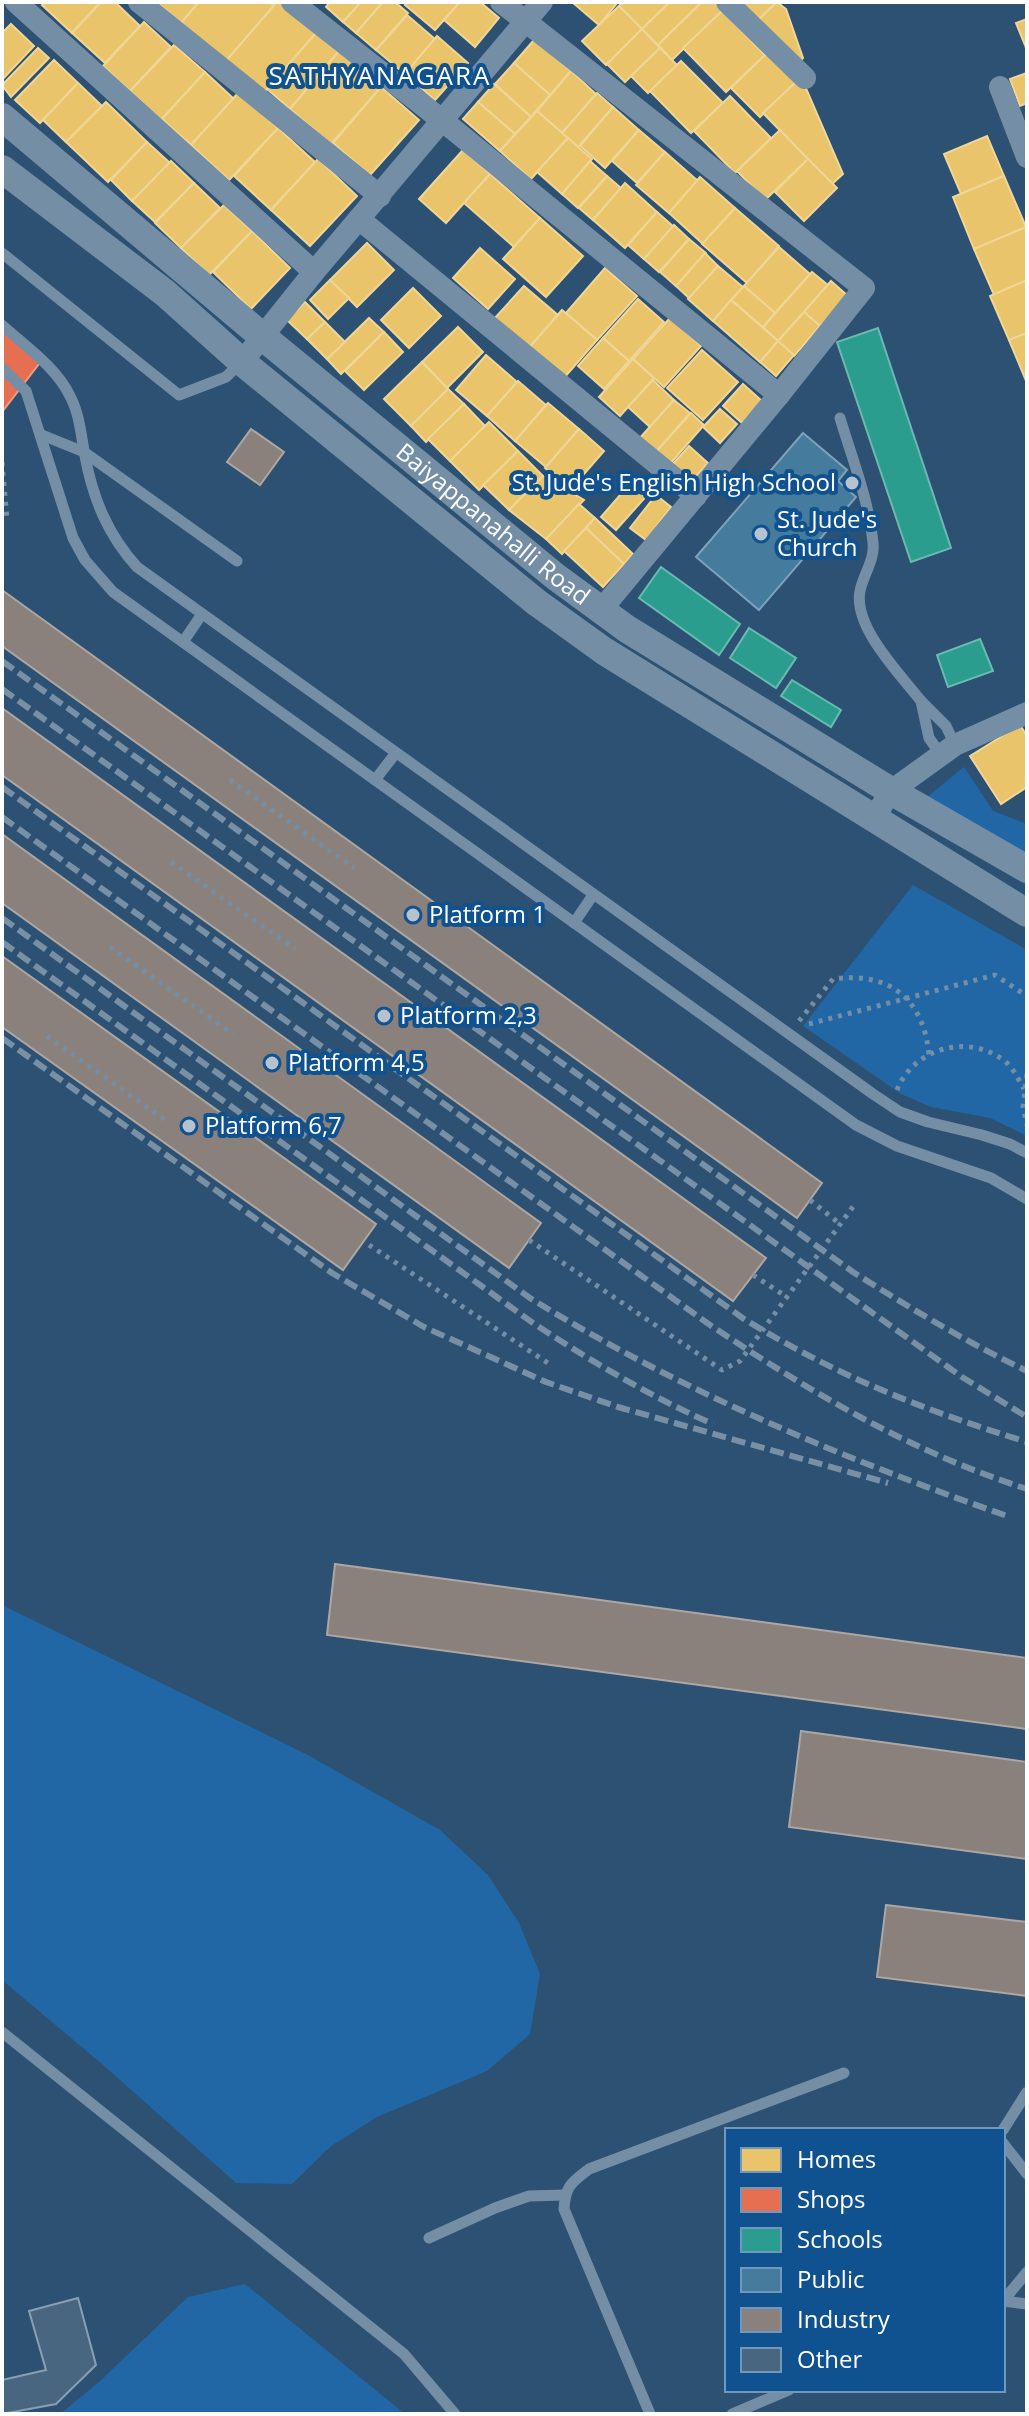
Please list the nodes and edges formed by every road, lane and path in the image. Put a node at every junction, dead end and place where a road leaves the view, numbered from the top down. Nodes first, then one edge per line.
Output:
1 (16, 2) edge
2 (139, 2) edge
3 (292, 2) edge
4 (501, 2) edge
5 (542, 2) edge
6 (727, 2) edge
7 (526, 23) junction
8 (805, 78) dead end
9 (1000, 87) dead end
10 (2, 117) edge
11 (443, 121) junction
12 (1027, 157) edge
13 (2, 169) edge
14 (380, 196) junction
15 (359, 219) junction
16 (2, 253) edge
17 (314, 272) junction
18 (2, 325) edge
19 (263, 337) junction
20 (242, 362) junction
21 (2, 368) edge
22 (779, 395) junction
23 (840, 418) dead end
24 (42, 435) junction
25 (84, 452) junction
26 (2, 462) edge
27 (696, 496) junction
28 (7, 520) dead end
29 (237, 561) dead end
30 (601, 610) junction
31 (202, 614) junction
32 (183, 642) junction
33 (921, 701) junction
34 (1027, 713) edge
35 (948, 750) junction
36 (395, 754) junction
37 (230, 780) dead end
38 (375, 780) junction
39 (891, 791) junction
40 (874, 818) junction
41 (171, 862) dead end
42 (354, 868) dead end
43 (1027, 869) edge
44 (593, 895) junction
45 (1027, 913) edge
46 (574, 923) junction
47 (110, 947) dead end
48 (295, 949) dead end
49 (1027, 996) edge
50 (907, 998) junction
51 (233, 1034) dead end
52 (47, 1036) dead end
53 (929, 1055) junction
54 (1027, 1074) edge
55 (1024, 1089) junction
56 (894, 1108) junction
57 (169, 1123) dead end
58 (1027, 1125) edge
59 (1027, 1153) edge
60 (1027, 1199) edge
61 (810, 1200) dead end
62 (855, 1204) dead end
63 (840, 1224) junction
64 (529, 1240) dead end
65 (369, 1245) dead end
66 (753, 1275) dead end
67 (787, 1297) junction
68 (551, 1365) dead end
69 (2, 2032) edge
70 (844, 2073) dead end
71 (1027, 2092) edge
72 (1004, 2128) edge
73 (1005, 2146) edge
74 (1027, 2174) edge
75 (565, 2195) junction
76 (429, 2238) dead end
77 (1027, 2272) edge
78 (1005, 2299) edge
79 (1005, 2301) edge
80 (1027, 2304) edge
81 (784, 2392) edge
82 (455, 2414) edge
83 (650, 2414) edge
84 (732, 2414) edge

1 - 17 street
2 - 14 street
3 - 11 street
4 - 7 street
5 - 7 street
6 - 8 street
7 - 11 street
7 - 22 street
9 - 12 street
10 - 19 street, Baiyappanahalli Road
11 - 14 street
11 - 22 street
13 - 20 street, Baiyappanahalli Road
14 - 15 street
15 - 17 street
15 - 27 street
16 - 20 lane
17 - 19 street
18 - 25 lane
19 - 20 street
19 - 30 street, Baiyappanahalli Road
20 - 40 street, Baiyappanahalli Road
21 - 24 lane
22 - 27 street
23 - 33 lane
24 - 25 lane
24 - 32 lane
25 - 29 lane
25 - 31 lane
26 - 28 path
27 - 30 street
30 - 39 street, Baiyappanahalli Road
31 - 32 lane
31 - 36 lane
32 - 38 lane
33 - 35 lane
33 - 35 lane
34 - 35 street
35 - 39 street
36 - 38 lane
36 - 44 lane
37 - 42 path
38 - 46 lane
39 - 40 street
39 - 43 street, Baiyappanahalli Road
40 - 45 street, Baiyappanahalli Road
41 - 48 path
44 - 46 lane
44 - 56 lane
46 - 60 lane
47 - 51 path
49 - 50 path
50 - 50 path
50 - 53 path
52 - 57 path
53 - 55 path
53 - 56 path
54 - 55 path
55 - 58 path
56 - 59 lane
61 - 63 path
62 - 63 path
63 - 67 path
64 - 67 path
65 - 68 path
66 - 67 path
69 - 82 lane
70 - 75 lane
71 - 72 lane
73 - 74 lane
75 - 76 lane
75 - 83 lane
77 - 78 lane
79 - 80 lane
81 - 84 lane

